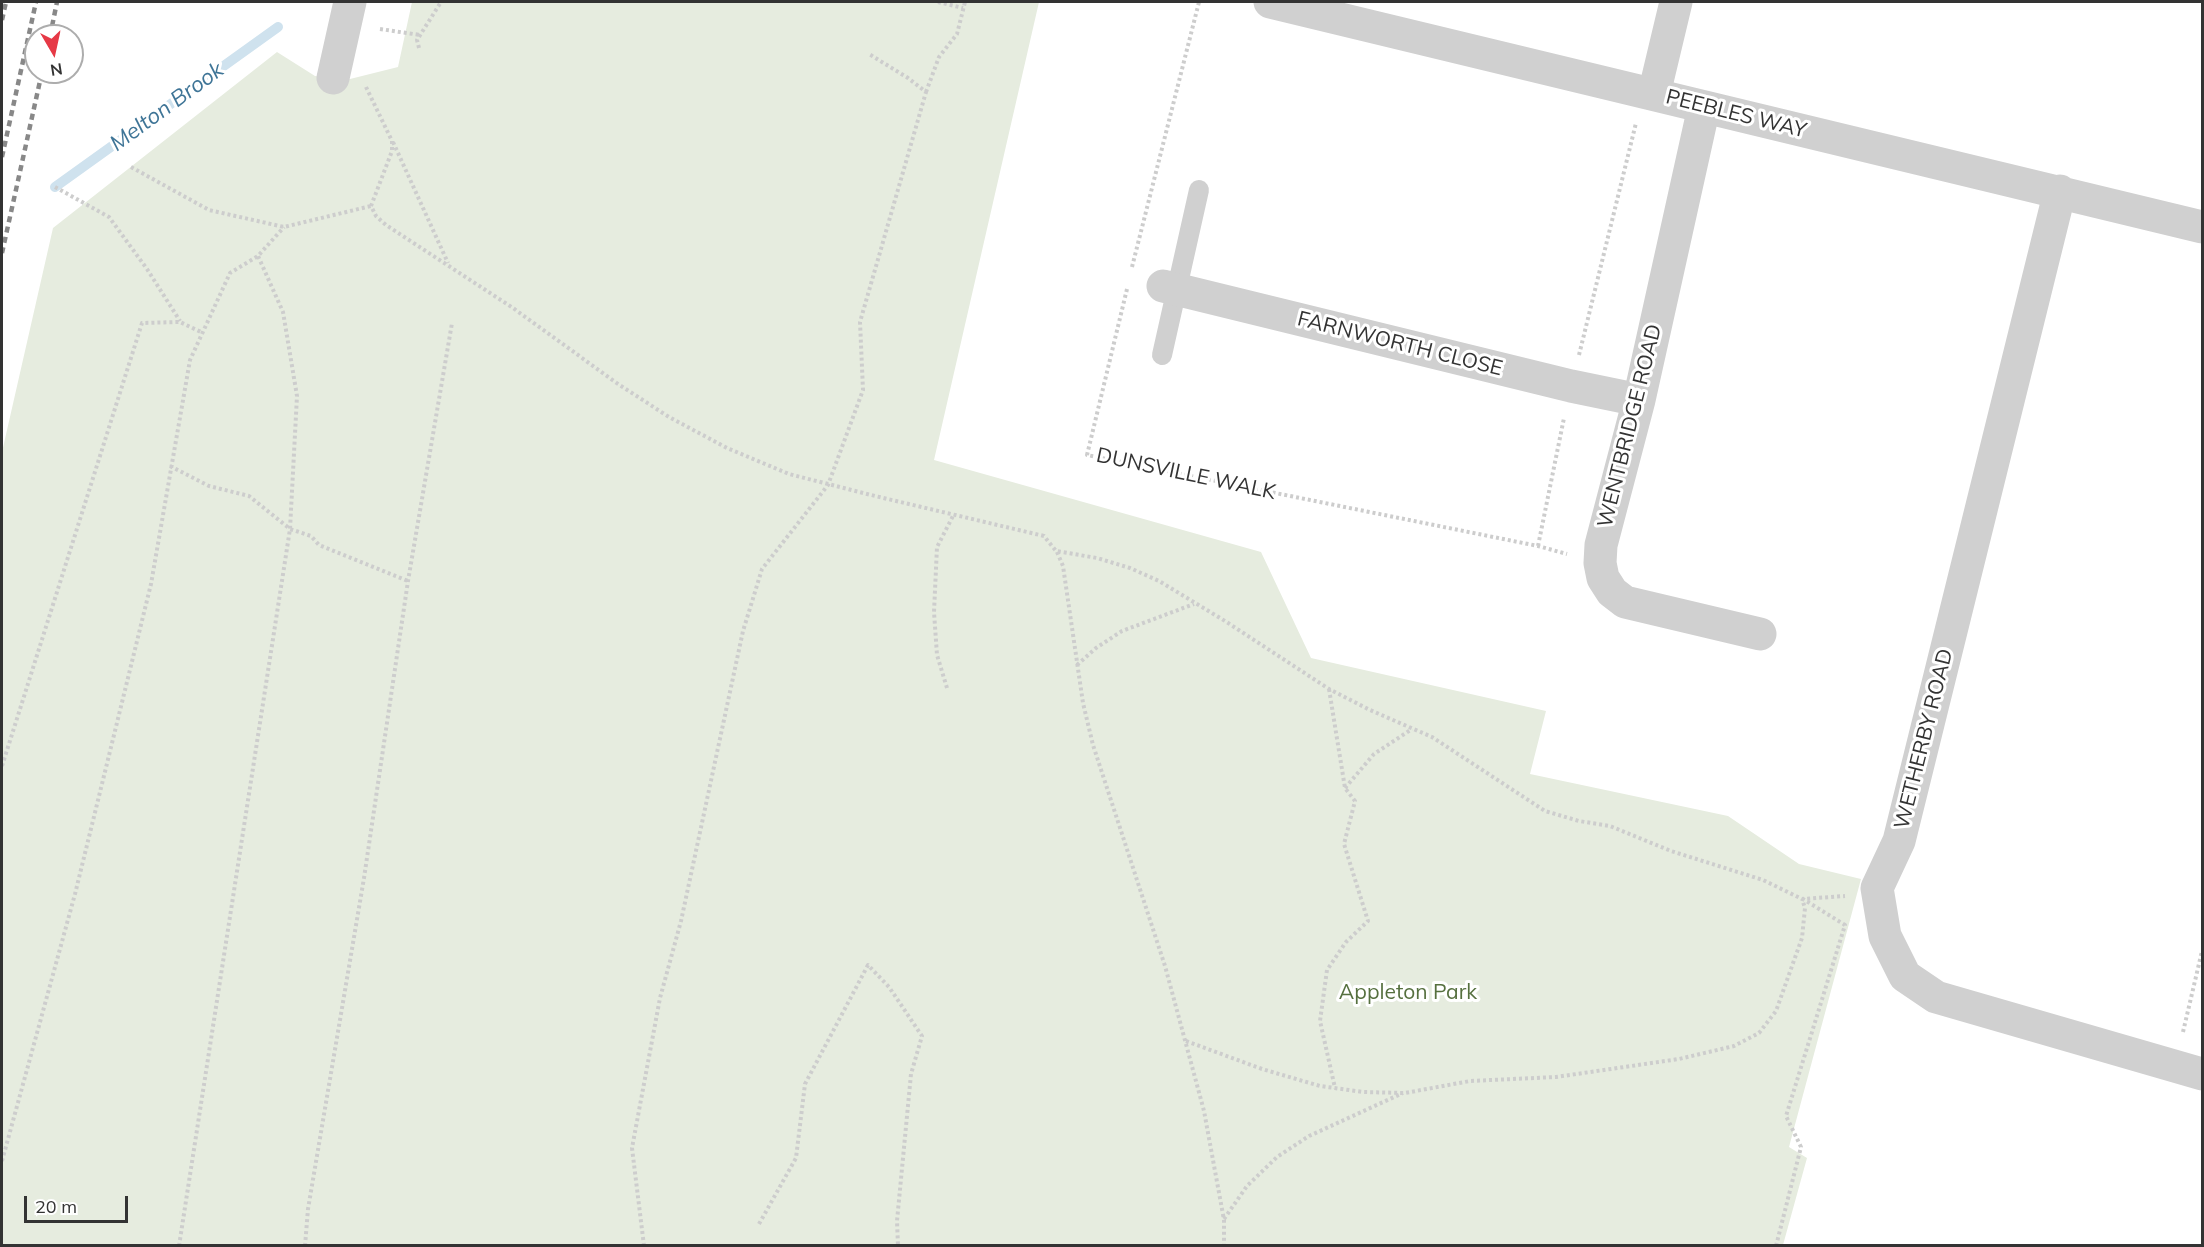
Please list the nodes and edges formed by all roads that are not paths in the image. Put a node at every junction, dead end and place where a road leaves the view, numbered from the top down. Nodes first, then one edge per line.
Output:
1 (350, 2) edge
2 (1270, 2) edge
3 (1676, 2) edge
4 (335, 66) road end
5 (1649, 93) junction
6 (1704, 107) junction
7 (1199, 190) dead end
8 (2060, 191) junction
9 (2202, 227) edge
10 (1170, 288) junction
11 (1162, 356) dead end
12 (1639, 400) junction
13 (1760, 633) dead end
14 (2189, 1070) edge

1 - 4 street
2 - 5 street, PEEBLES WAY
3 - 5 street
5 - 6 street, PEEBLES WAY
6 - 8 street, PEEBLES WAY
6 - 12 street, WENTBRIDGE ROAD
7 - 10 lane
8 - 9 street, PEEBLES WAY
8 - 14 street, WETHERBY ROAD
10 - 11 lane
10 - 12 street, FARNWORTH CLOSE
12 - 13 street, WENTBRIDGE ROAD

